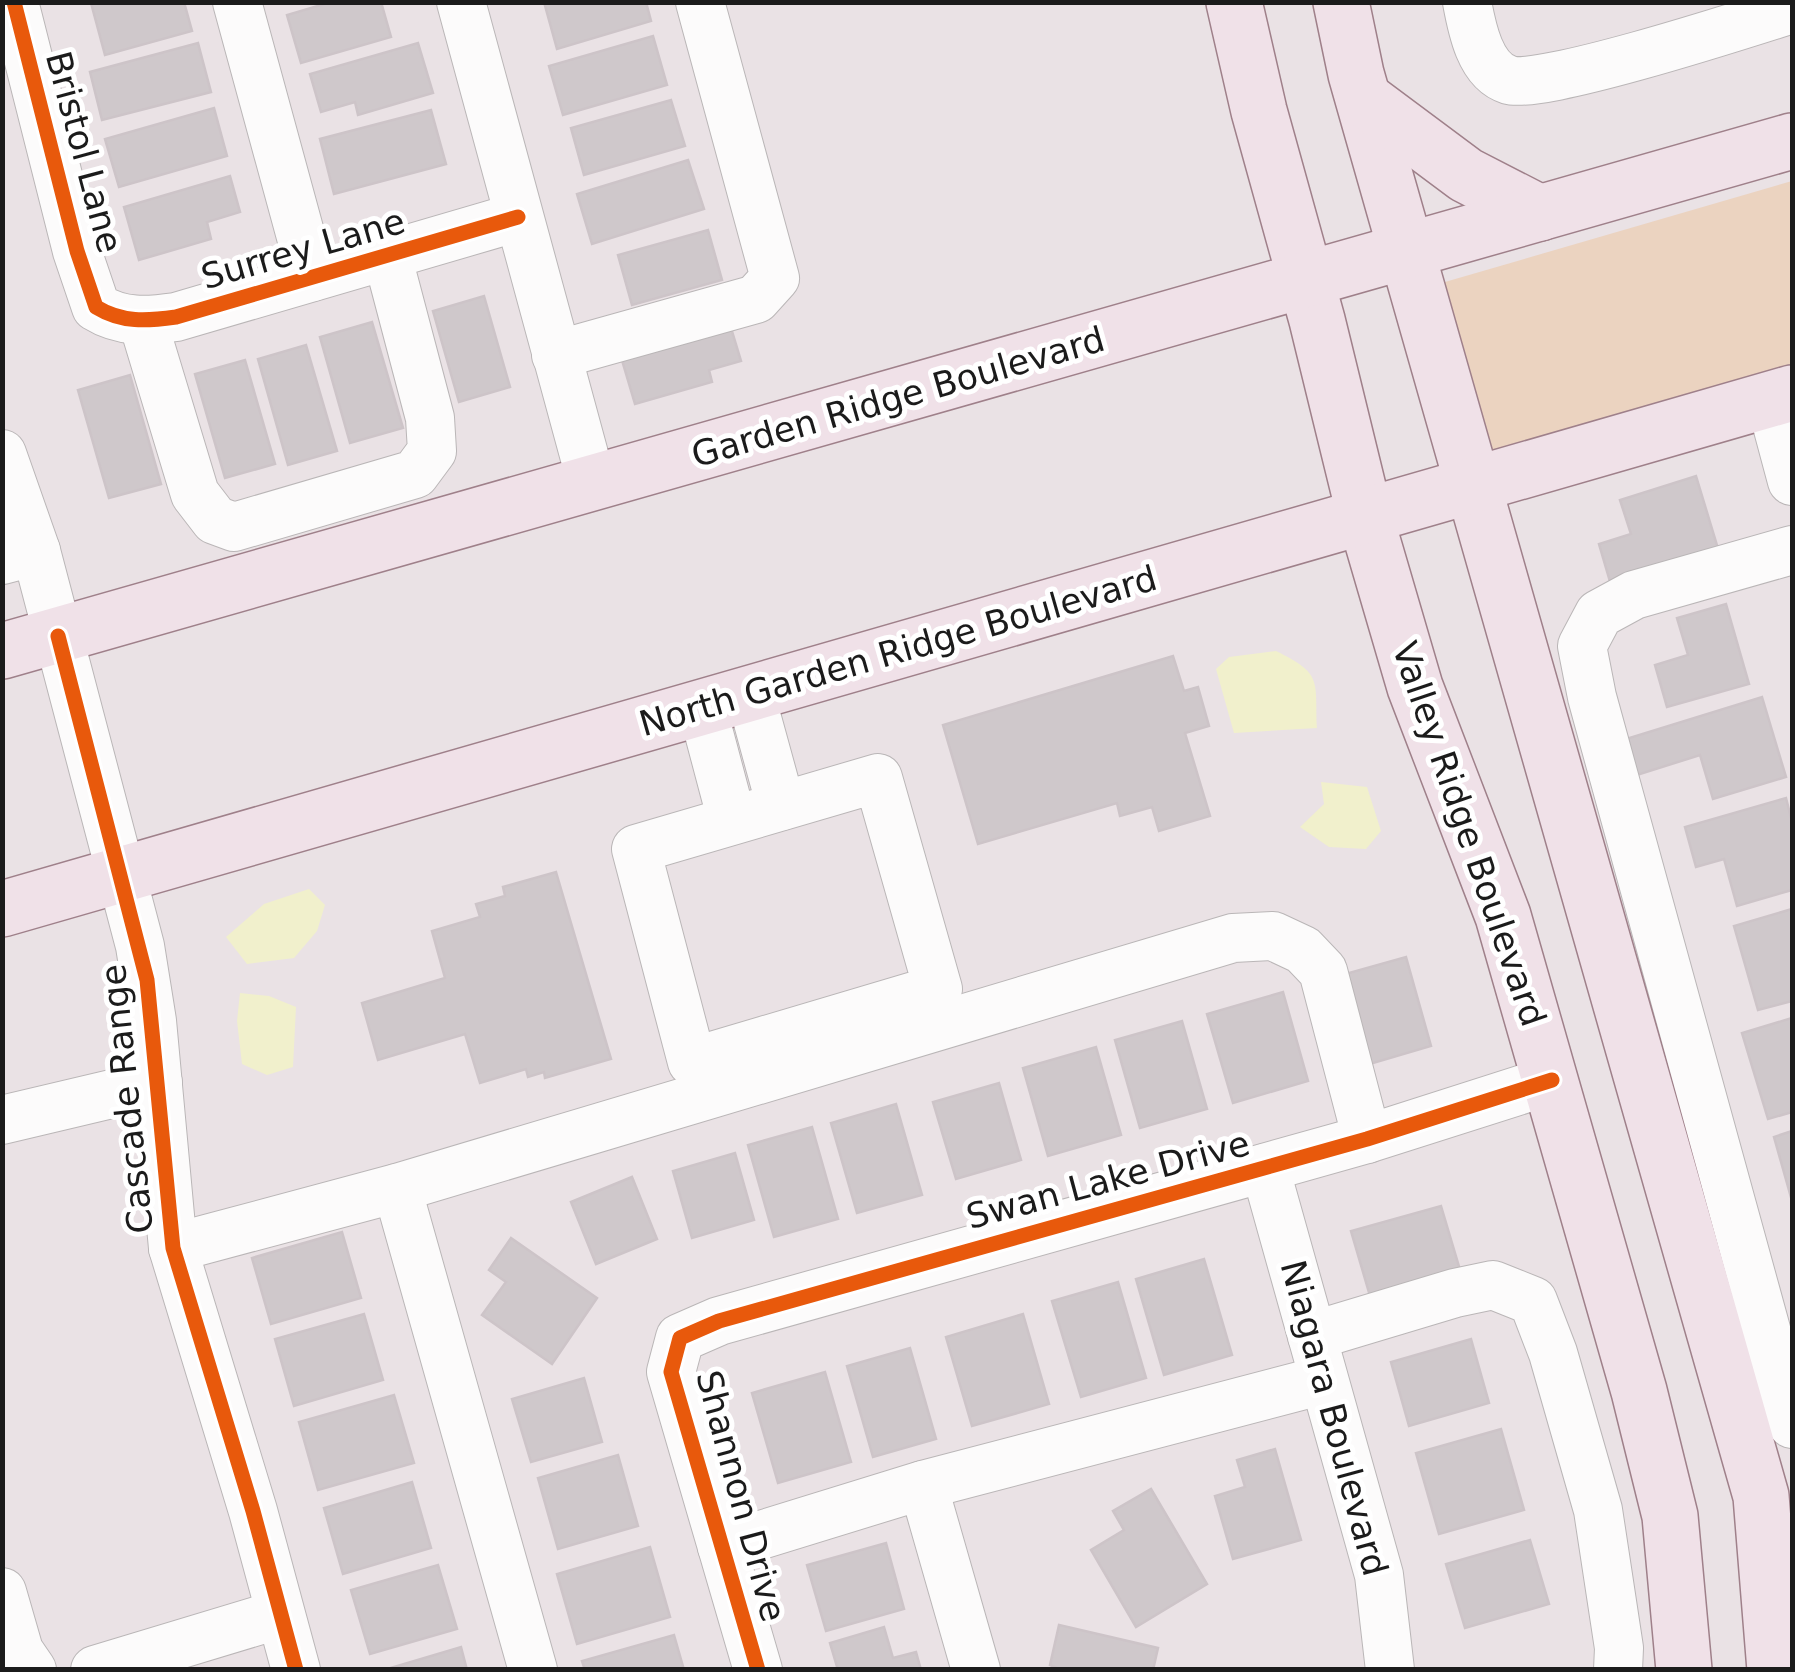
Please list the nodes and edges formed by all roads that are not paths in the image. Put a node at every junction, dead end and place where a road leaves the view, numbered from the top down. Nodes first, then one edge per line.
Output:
1 (14, 2) edge
2 (237, 2) edge
3 (461, 2) edge
4 (700, 2) edge
5 (1234, 2) edge
6 (1341, 2) edge
7 (1467, 2) edge
8 (1791, 10) edge
9 (1364, 98) junction
10 (1792, 140) edge
11 (1540, 213) junction
12 (518, 217) junction
13 (1408, 251) junction
14 (386, 255) junction
15 (312, 277) junction
16 (1304, 281) junction
17 (124, 317) junction
18 (556, 355) junction
19 (1781, 396) edge
20 (2, 454) edge
21 (1792, 481) edge
22 (592, 484) junction
23 (1473, 485) junction
24 (1366, 516) junction
25 (1792, 550) edge
26 (19, 556) edge
27 (58, 636) junction
28 (2, 651) edge
29 (726, 700) junction
30 (781, 806) junction
31 (732, 820) junction
32 (120, 875) junction
33 (2, 909) edge
34 (1635, 1055) junction
35 (1552, 1080) junction
36 (158, 1083) junction
37 (2, 1120) edge
38 (1367, 1139) junction
39 (1266, 1168) junction
40 (397, 1188) junction
41 (173, 1248) junction
42 (680, 1338) joint
43 (1317, 1358) junction
44 (1792, 1424) edge
45 (923, 1485) junction
46 (722, 1548) junction
47 (2, 1592) edge
48 (280, 1614) junction
49 (1379, 1669) edge
50 (32, 1670) edge
51 (95, 1670) edge
52 (296, 1670) edge
53 (533, 1670) edge
54 (758, 1670) edge
55 (976, 1670) edge
56 (1618, 1670) edge
57 (1684, 1670) edge
58 (1776, 1670) edge

1 - 17 street, Bristol Lane
2 - 15 street
3 - 12 street
4 - 18 street
5 - 16 main road, Valley Ridge Boulevard
6 - 9 main road
7 - 8 street
9 - 11 main road
9 - 13 main road
10 - 11 main road, Garden Ridge Boulevard
11 - 13 main road, Garden Ridge Boulevard
12 - 14 street, Surrey Lane
12 - 18 street
13 - 16 main road, Garden Ridge Boulevard
13 - 23 main road
14 - 15 street, Surrey Lane
14 - 17 street, Bristol Lane
15 - 17 street, Surrey Lane
16 - 22 main road, Garden Ridge Boulevard
16 - 24 main road, Valley Ridge Boulevard
18 - 22 street
19 - 21 street
19 - 23 main road, North Garden Ridge Boulevard
20 - 26 street, Cascade Range
22 - 27 main road, Garden Ridge Boulevard
23 - 24 main road, North Garden Ridge Boulevard
23 - 34 main road
24 - 29 main road, North Garden Ridge Boulevard
24 - 35 main road, Valley Ridge Boulevard
25 - 44 street
26 - 27 street, Cascade Range
27 - 28 main road, Garden Ridge Boulevard
27 - 32 street, Cascade Range
29 - 30 street
29 - 31 street
29 - 32 main road, North Garden Ridge Boulevard
30 - 31 street
30 - 31 street
32 - 33 main road, North Garden Ridge Boulevard
32 - 36 street, Cascade Range
34 - 35 main road
34 - 58 main road
35 - 38 street, Swan Lake Drive
35 - 57 main road, Valley Ridge Boulevard
36 - 37 street
36 - 41 street, Cascade Range
38 - 39 street, Swan Lake Drive
38 - 40 street
39 - 42 street, Swan Lake Drive
39 - 43 street, Niagara Boulevard
40 - 41 street
40 - 53 street
41 - 48 street, Cascade Range
42 - 46 street, Shannon Drive
43 - 45 street
43 - 49 street, Niagara Boulevard
43 - 56 street
45 - 46 street
45 - 55 street
46 - 54 street, Shannon Drive
47 - 50 street
48 - 51 street
48 - 52 street, Cascade Range

